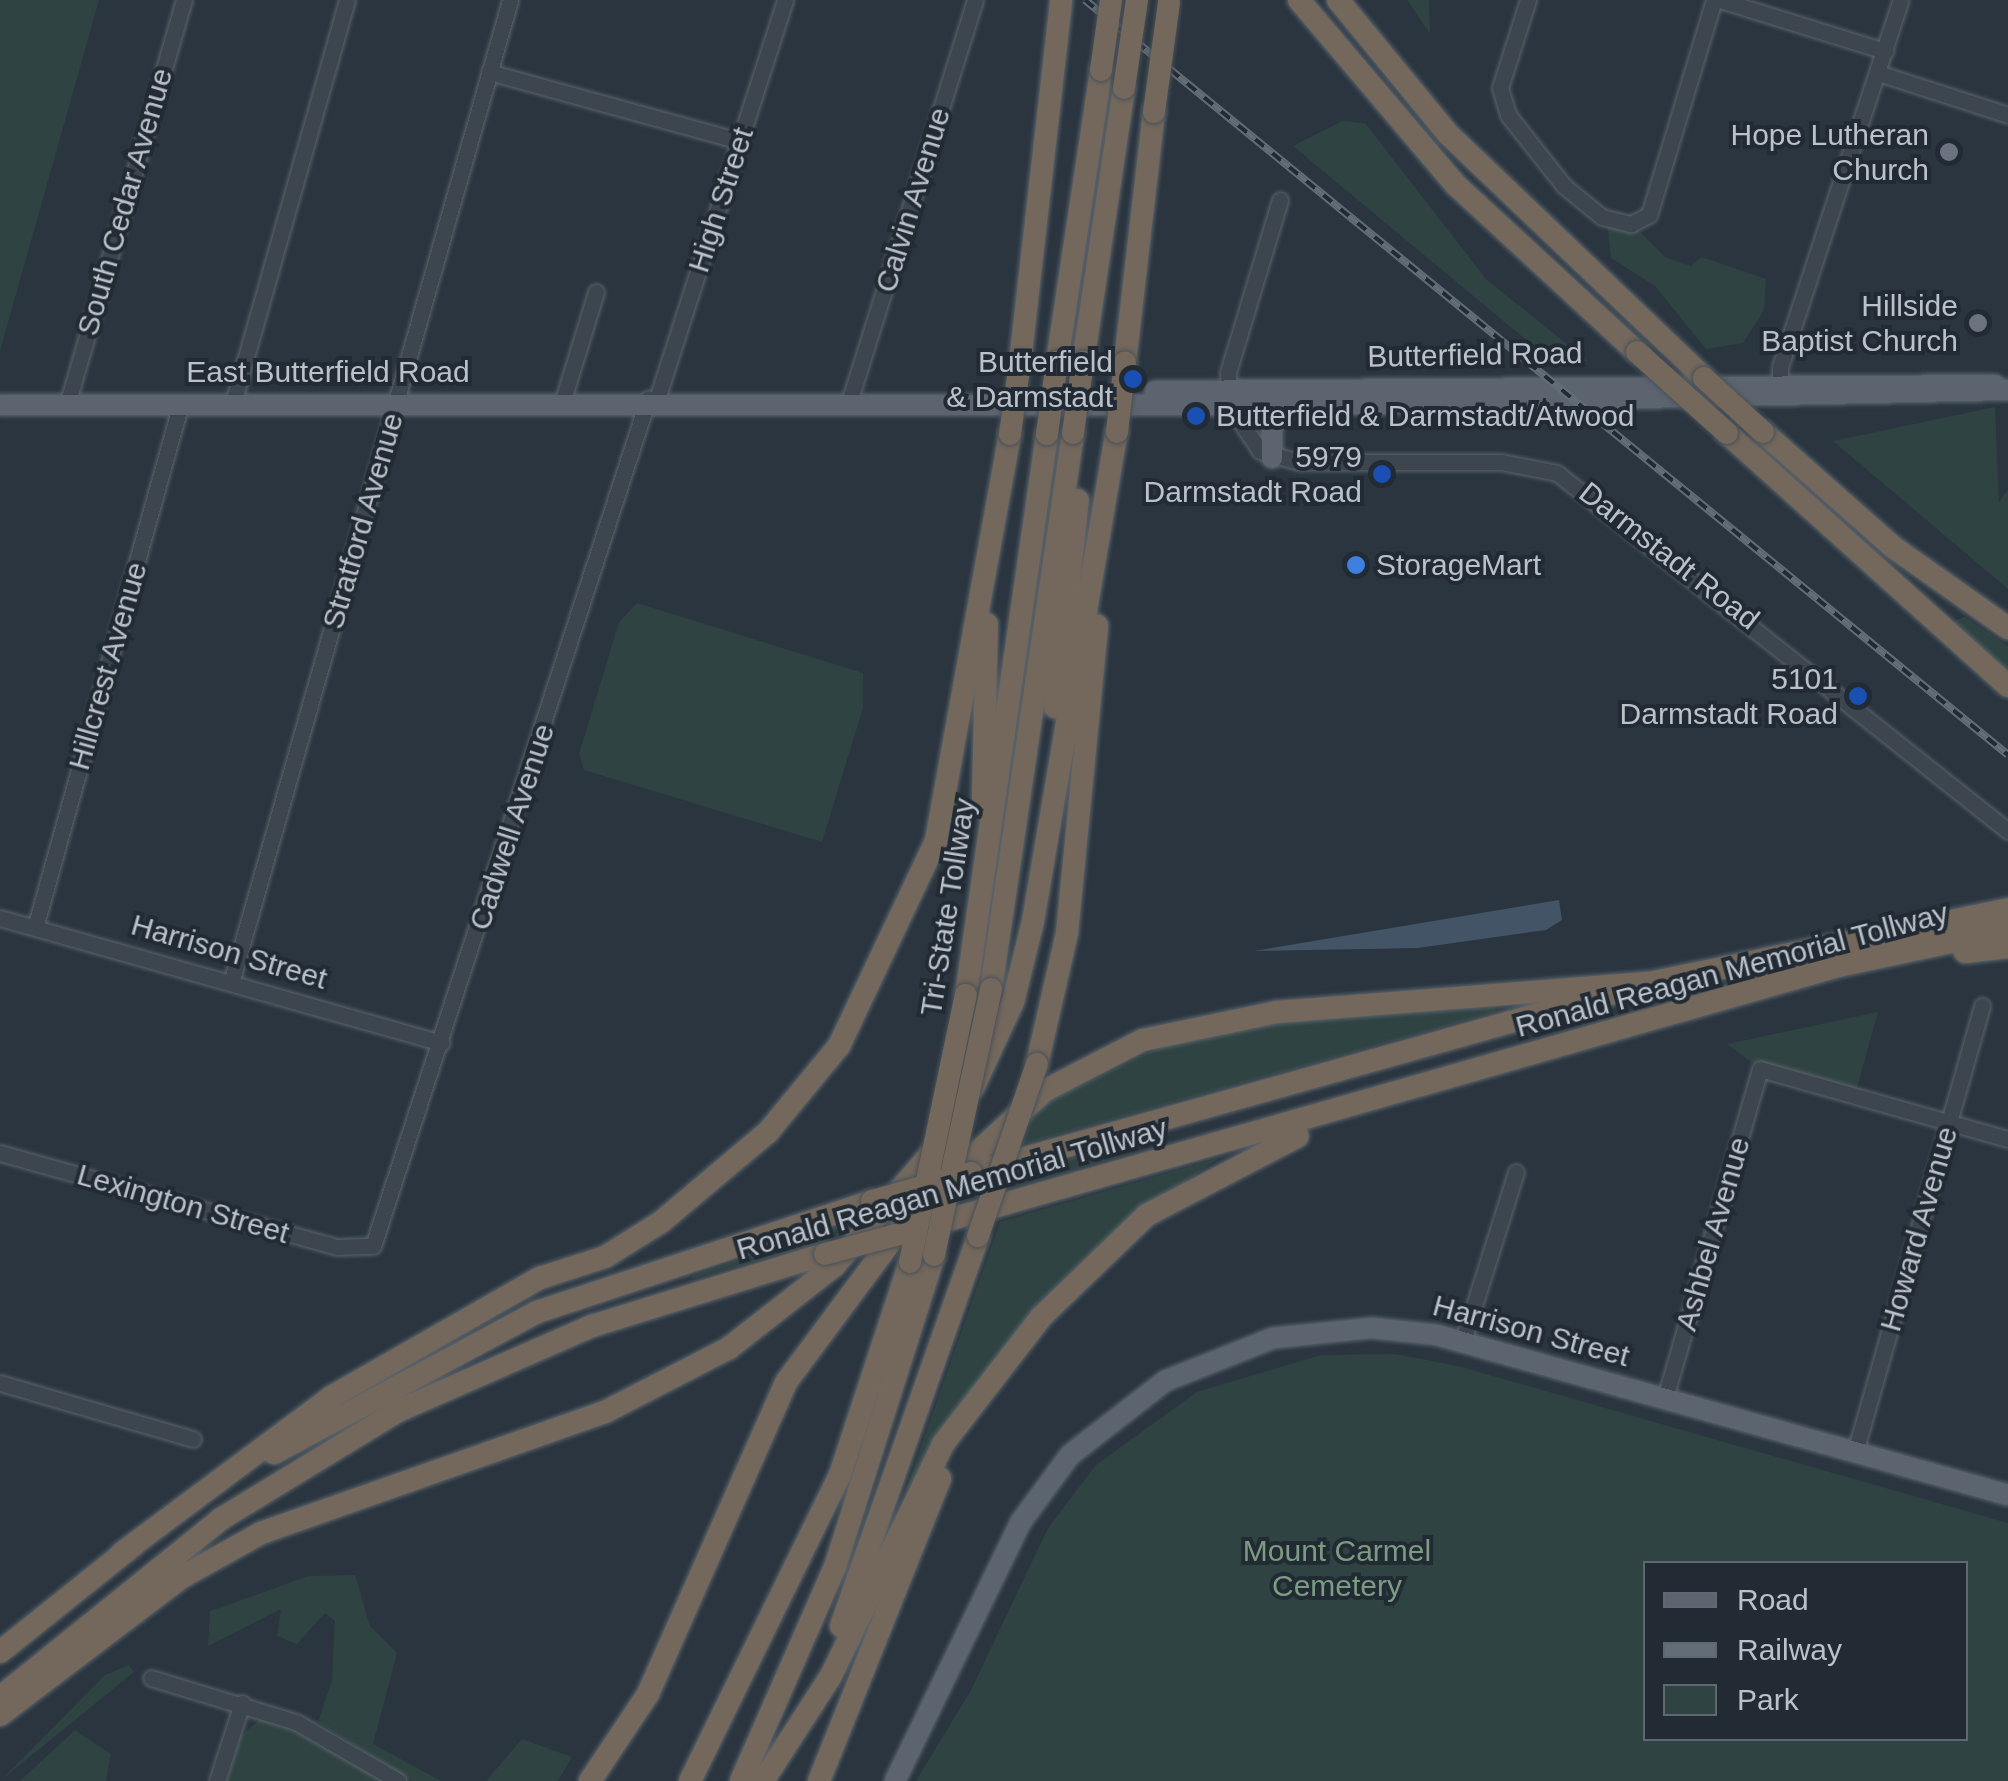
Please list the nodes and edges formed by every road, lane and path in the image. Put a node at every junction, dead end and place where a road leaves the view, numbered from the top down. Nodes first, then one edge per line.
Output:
1 (184, 0) edge
2 (346, 0) edge
3 (510, 0) edge
4 (785, 0) edge
5 (975, 0) edge
6 (1061, 0) edge
7 (1111, 0) edge
8 (1138, 0) edge
9 (1299, 0) edge
10 (1338, 0) edge
11 (1528, 0) edge
12 (1717, 0) edge
13 (1901, 0) edge
14 (1169, 2) edge
15 (1885, 51) junction
16 (490, 72) junction
17 (1878, 73) junction
18 (2008, 115) edge
19 (739, 141) junction
20 (1280, 200) dead end
21 (596, 292) dead end
22 (2008, 389) edge
23 (1780, 390) junction
24 (1228, 397) junction
25 (652, 399) junction
26 (564, 400) junction
27 (850, 400) junction
28 (396, 402) junction
29 (234, 403) junction
30 (67, 404) junction
31 (180, 404) junction
32 (0, 405) edge
33 (1300, 406) junction
34 (1117, 432) junction
35 (1080, 433) junction
36 (1272, 458) junction
37 (988, 556) junction
38 (2008, 628) edge
39 (2008, 686) edge
40 (2008, 831) edge
41 (984, 880) junction
42 (1039, 880) junction
43 (2008, 909) edge
44 (0, 918) edge
45 (35, 928) junction
46 (2008, 930) edge
47 (2008, 947) edge
48 (1838, 966) junction
49 (232, 983) junction
50 (1649, 983) junction
51 (1982, 1006) dead end
52 (442, 1043) junction
53 (1441, 1081) junction
54 (1950, 1123) junction
55 (2008, 1139) edge
56 (0, 1153) edge
57 (1516, 1172) dead end
58 (367, 1251) joint
59 (1463, 1342) junction
60 (1006, 1358) junction
61 (0, 1383) edge
62 (1665, 1398) junction
63 (193, 1438) dead end
64 (1856, 1452) junction
65 (2008, 1495) edge
66 (122, 1553) junction
67 (0, 1652) edge
68 (151, 1678) dead end
69 (0, 1697) edge
70 (242, 1703) junction
71 (0, 1715) edge
72 (780, 1756) junction
73 (217, 1781) edge
74 (398, 1781) edge
75 (590, 1781) edge
76 (690, 1781) edge
77 (741, 1781) edge
78 (763, 1781) edge
79 (819, 1781) edge
80 (895, 1781) edge

1 - 30 street, South Cedar Avenue
2 - 29 street
3 - 16 street, Stratford Avenue
4 - 19 street, High Street
5 - 27 street, Calvin Avenue
6 - 37 highway, bridge
7 - 41 highway, Tri-State Tollway, bridge
8 - 35 highway, Tri-State Tollway, bridge
9 - 39 highway, bridge
10 - 38 highway, bridge
11 - 12 street
12 - 15 street
13 - 15 street
14 - 34 highway, bridge
15 - 17 street
16 - 19 street
16 - 28 street, Stratford Avenue
17 - 18 street
17 - 23 street
19 - 25 street, High Street
20 - 24 street
21 - 26 street
22 - 23 main road, Butterfield Road
23 - 24 main road, Butterfield Road
23 - 33 main road, Butterfield Road
24 - 27 main road, Butterfield Road
24 - 33 main road, Butterfield Road
24 - 36 street
25 - 26 main road, East Butterfield Road
25 - 27 main road, Butterfield Road
25 - 52 street, Cadwell Avenue
26 - 28 main road, East Butterfield Road
28 - 29 main road, East Butterfield Road
28 - 49 street, Stratford Avenue
29 - 31 main road, East Butterfield Road
30 - 31 main road, East Butterfield Road
30 - 32 main road, East Butterfield Road
31 - 45 street, Hillcrest Avenue
33 - 36 main road
34 - 42 highway
34 - 72 highway, bridge
35 - 42 highway
35 - 77 highway, Tri-State Tollway, bridge
36 - 40 street, Darmstadt Road
37 - 41 highway
37 - 66 highway
41 - 76 highway, Tri-State Tollway, bridge
42 - 71 highway
43 - 50 highway, Ronald Reagan Memorial Tollway
44 - 45 street, Harrison Street
45 - 49 street, Harrison Street
46 - 48 highway, Ronald Reagan Memorial Tollway
47 - 48 highway
48 - 53 highway, Ronald Reagan Memorial Tollway
49 - 52 street, Harrison Street
50 - 66 highway, Ronald Reagan Memorial Tollway, bridge
50 - 75 highway
51 - 54 street, Howard Avenue
52 - 58 street, Cadwell Avenue
53 - 60 highway
53 - 69 highway, Ronald Reagan Memorial Tollway, bridge
54 - 55 street
54 - 62 street, Ashbel Avenue
54 - 64 street, Howard Avenue
56 - 58 street, Lexington Street
57 - 59 street
59 - 62 main road, Harrison Street
59 - 80 main road, Harrison Street
60 - 72 highway
60 - 79 highway
61 - 63 street
62 - 64 main road, Harrison Street
64 - 65 main road, Harrison Street
66 - 67 highway, Ronald Reagan Memorial Tollway
68 - 70 street
70 - 73 street
70 - 74 street
72 - 78 highway

